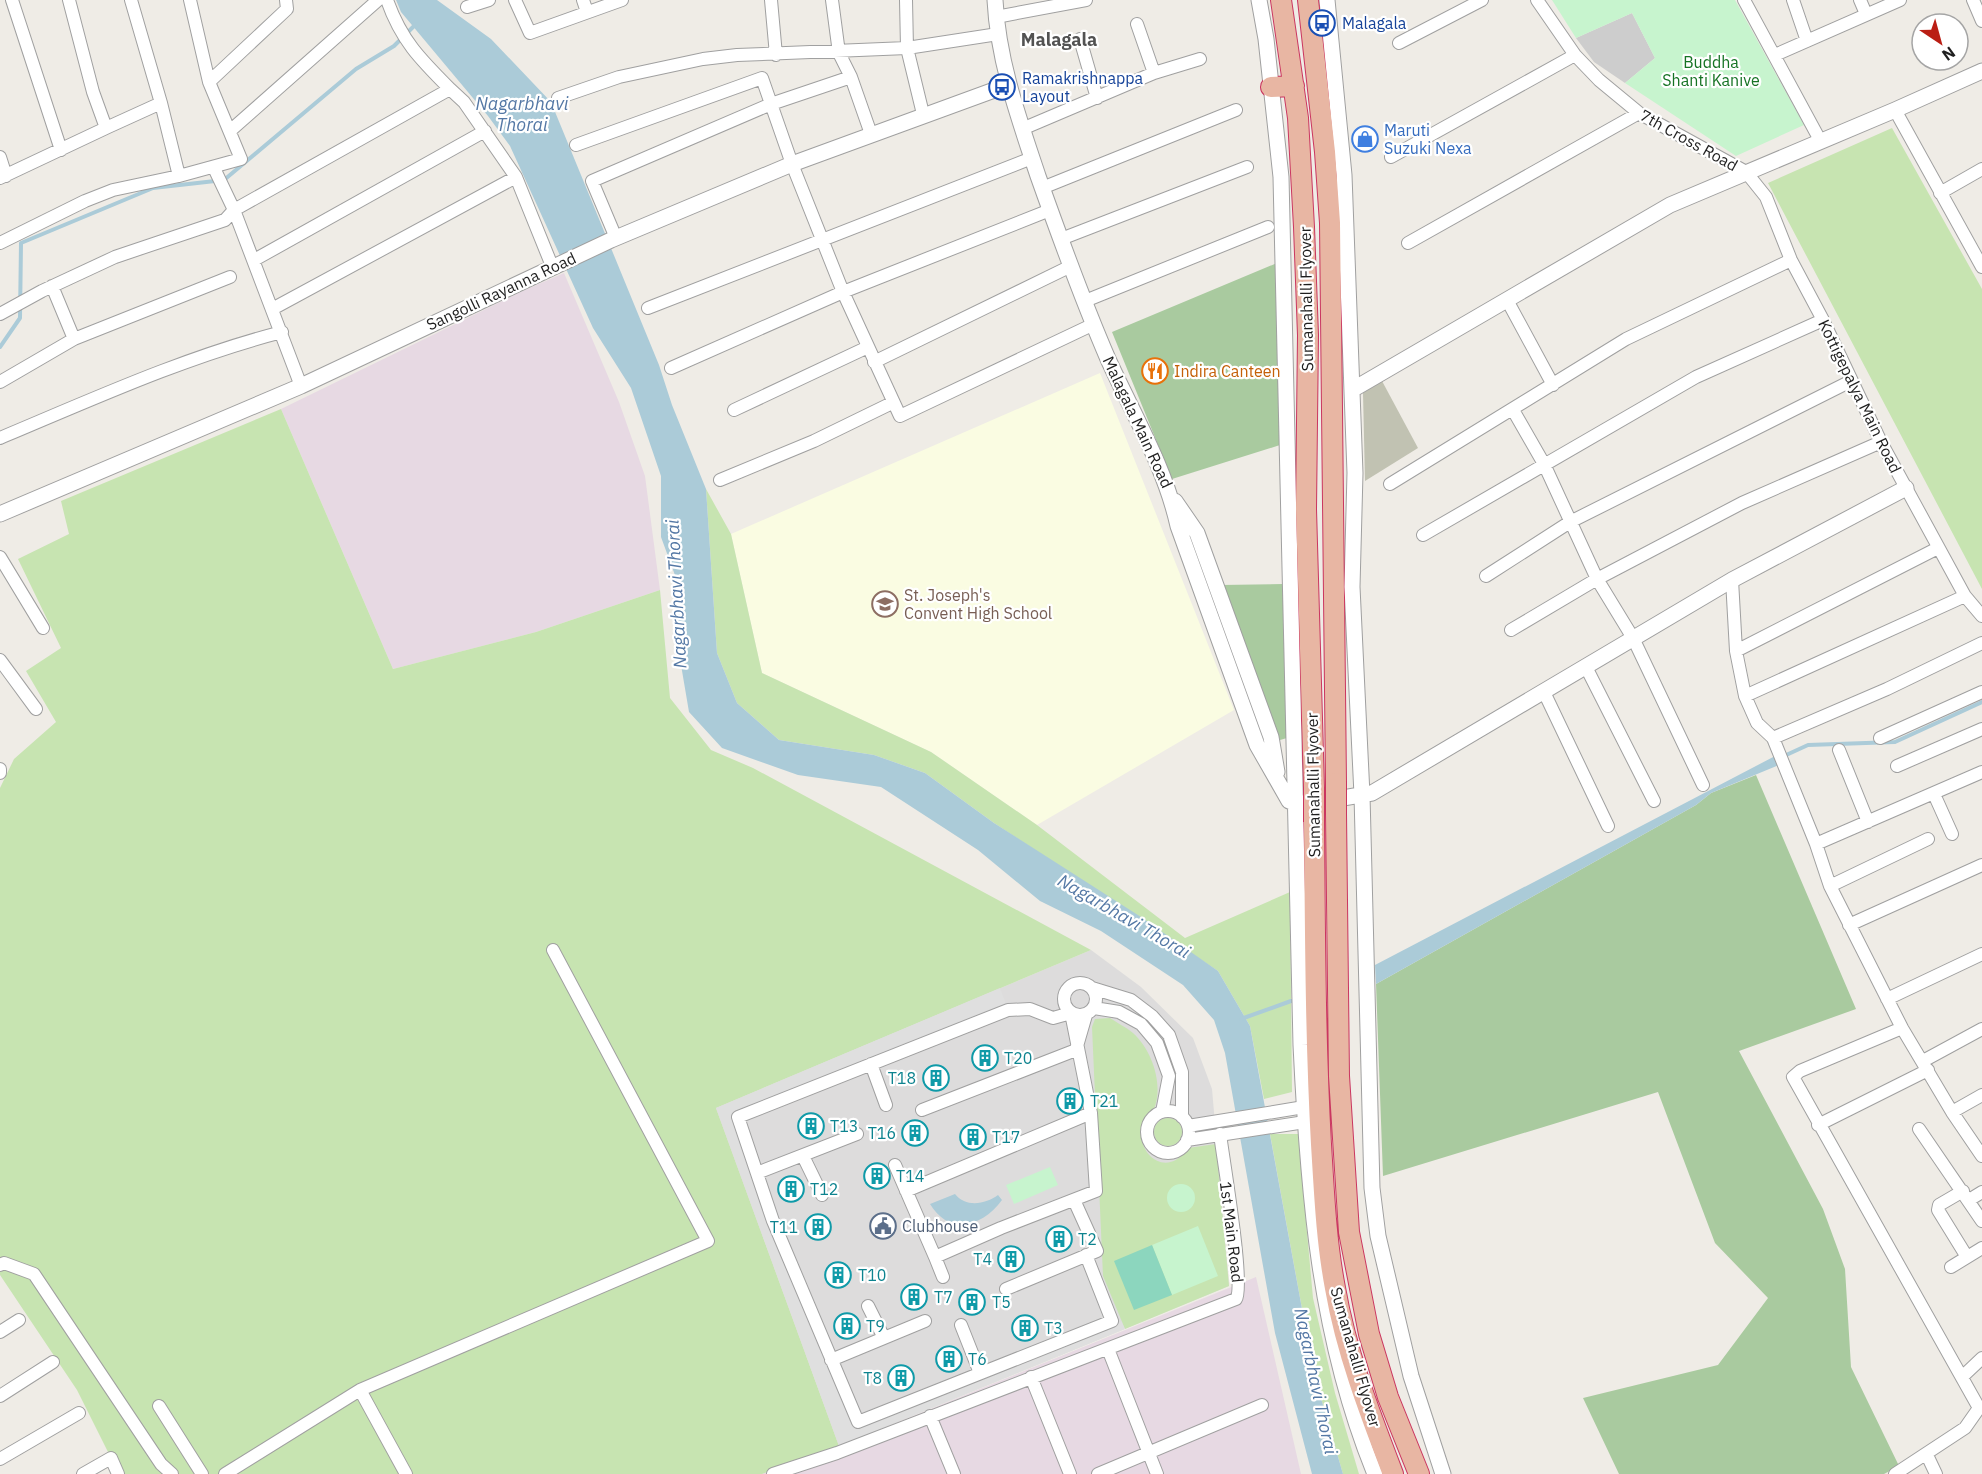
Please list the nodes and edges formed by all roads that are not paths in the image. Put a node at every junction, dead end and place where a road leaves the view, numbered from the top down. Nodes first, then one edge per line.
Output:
1 (12, 0) edge
2 (69, 0) edge
3 (131, 0) edge
4 (190, 0) edge
5 (286, 0) edge
6 (378, 0) edge
7 (387, 0) edge
8 (489, 0) edge
9 (515, 0) edge
10 (622, 0) edge
11 (771, 0) edge
12 (832, 0) edge
13 (906, 0) edge
14 (995, 0) edge
15 (1086, 0) edge
16 (1259, 0) edge
17 (1281, 0) edge
18 (1308, 0) edge
19 (1327, 0) edge
20 (1482, 0) edge
21 (1537, 0) edge
22 (1744, 0) edge
23 (1793, 0) edge
24 (1860, 0) edge
25 (1900, 0) edge
26 (1973, 0) edge
27 (1063, 2) edge
28 (0, 5) edge
29 (585, 6) edge
30 (468, 7) dead end
31 (1866, 14) junction
32 (996, 17) junction
33 (1982, 21) edge
34 (1137, 24) dead end
35 (998, 34) junction
36 (1080, 39) dead end
37 (1806, 41) junction
38 (1399, 43) dead end
39 (907, 48) junction
40 (839, 53) junction
41 (758, 55) junction
42 (776, 55) junction
43 (1775, 55) junction
44 (1575, 56) junction
45 (1200, 59) dead end
46 (1982, 71) edge
47 (1154, 73) junction
48 (851, 77) junction
49 (762, 78) junction
50 (209, 82) junction
51 (1008, 85) junction
52 (1294, 86) junction
53 (1271, 87) junction
54 (450, 89) junction
55 (558, 98) dead end
56 (1097, 98) junction
57 (162, 103) junction
58 (771, 104) junction
59 (1236, 110) dead end
60 (1329, 110) junction
61 (1896, 111) junction
62 (1639, 113) junction
63 (923, 114) junction
64 (105, 128) junction
65 (1022, 129) junction
66 (231, 130) junction
67 (485, 131) junction
68 (871, 134) junction
69 (1821, 142) junction
70 (576, 145) dead end
71 (62, 150) junction
72 (0, 157) edge
73 (1391, 157) dead end
74 (1032, 158) junction
75 (792, 164) junction
76 (1247, 167) dead end
77 (1982, 169) edge
78 (1746, 172) junction
79 (179, 176) junction
80 (218, 176) junction
81 (3, 177) edge
82 (516, 177) junction
83 (1042, 188) junction
84 (1940, 193) junction
85 (234, 210) junction
86 (1050, 210) junction
87 (1268, 226) dead end
88 (613, 239) junction
89 (822, 239) junction
90 (1061, 240) junction
91 (0, 243) edge
92 (1408, 243) dead end
93 (254, 260) junction
94 (1791, 260) junction
95 (556, 265) junction
96 (1071, 266) junction
97 (1982, 267) edge
98 (230, 277) dead end
99 (52, 286) junction
100 (843, 292) junction
101 (1506, 300) junction
102 (1085, 301) junction
103 (274, 308) junction
104 (648, 308) dead end
105 (0, 314) edge
106 (1823, 320) junction
107 (1094, 324) junction
108 (282, 332) junction
109 (74, 339) junction
110 (868, 347) junction
111 (874, 362) junction
112 (670, 368) dead end
113 (1851, 381) junction
114 (0, 382) edge
115 (1553, 384) junction
116 (301, 386) junction
117 (1352, 390) junction
118 (892, 403) junction
119 (734, 410) dead end
120 (1512, 410) junction
121 (0, 438) edge
122 (1881, 442) junction
123 (1544, 464) junction
124 (720, 480) dead end
125 (1390, 484) dead end
126 (1906, 488) junction
127 (0, 514) edge
128 (1570, 522) junction
129 (1423, 535) dead end
130 (1938, 548) junction
131 (0, 556) edge
132 (1486, 576) dead end
133 (1598, 579) junction
134 (1732, 580) junction
135 (1965, 596) junction
136 (1982, 616) edge
137 (43, 627) dead end
138 (1511, 630) dead end
139 (1633, 638) junction
140 (1982, 643) edge
141 (1736, 651) junction
142 (0, 660) edge
143 (1586, 667) junction
144 (1544, 692) junction
145 (1982, 692) edge
146 (1745, 696) junction
147 (36, 709) dead end
148 (1982, 729) edge
149 (1773, 738) junction
150 (1880, 738) dead end
151 (1839, 750) dead end
152 (1897, 766) dead end
153 (1982, 772) edge
154 (1703, 785) dead end
155 (1934, 794) junction
156 (1362, 795) junction
157 (1654, 801) dead end
158 (1294, 803) junction
159 (1868, 822) junction
160 (1608, 826) dead end
161 (1952, 834) dead end
162 (1928, 839) dead end
163 (1816, 843) junction
164 (1982, 865) edge
165 (1830, 886) junction
166 (1849, 924) junction
167 (553, 950) dead end
168 (1982, 954) edge
169 (1092, 988) junction
170 (1887, 999) junction
171 (1090, 1011) junction
172 (1071, 1013) junction
173 (1902, 1028) junction
174 (1982, 1029) edge
175 (1076, 1050) junction
176 (871, 1064) junction
177 (1925, 1066) junction
178 (1982, 1095) edge
179 (886, 1105) dead end
180 (922, 1110) dead end
181 (1162, 1112) junction
182 (1952, 1112) junction
183 (1090, 1113) junction
184 (1299, 1115) junction
185 (1185, 1121) junction
186 (1818, 1125) junction
187 (1919, 1129) dead end
188 (857, 1134) dead end
189 (1222, 1134) junction
190 (1187, 1140) junction
191 (803, 1156) junction
192 (1982, 1156) edge
193 (895, 1165) dead end
194 (757, 1173) junction
195 (906, 1191) junction
196 (1982, 1192) edge
197 (822, 1195) dead end
198 (1966, 1195) junction
199 (1074, 1200) junction
200 (1982, 1221) edge
201 (1982, 1248) edge
202 (1086, 1255) junction
203 (934, 1257) junction
204 (1967, 1257) junction
205 (1, 1262) edge
206 (1951, 1267) dead end
207 (943, 1277) dead end
208 (1006, 1289) dead end
209 (868, 1306) dead end
210 (19, 1320) dead end
211 (925, 1321) dead end
212 (961, 1325) dead end
213 (0, 1332) edge
214 (884, 1338) junction
215 (1108, 1349) junction
216 (1982, 1358) edge
217 (831, 1360) junction
218 (53, 1362) dead end
219 (993, 1368) junction
220 (980, 1373) junction
221 (1031, 1377) junction
222 (1962, 1377) junction
223 (1001, 1388) junction
224 (360, 1390) junction
225 (0, 1396) edge
226 (159, 1406) dead end
227 (1262, 1406) dead end
228 (1980, 1406) edge
229 (79, 1413) dead end
230 (930, 1416) junction
231 (1149, 1452) junction
232 (1927, 1455) junction
233 (0, 1459) edge
234 (83, 1474) edge
235 (118, 1474) edge
236 (172, 1474) edge
237 (202, 1474) edge
238 (225, 1474) edge
239 (406, 1474) edge
240 (773, 1474) edge
241 (954, 1474) edge
242 (1070, 1474) edge
243 (1098, 1474) edge
244 (1157, 1474) edge
245 (1375, 1474) edge
246 (1393, 1474) edge
247 (1419, 1474) edge
248 (1443, 1474) edge
249 (1895, 1474) edge
250 (1936, 1474) edge

1 - 28 street
1 - 71 street
2 - 64 street
3 - 57 street
4 - 50 street
5 - 50 street
6 - 66 street
7 - 54 street
8 - 30 street
9 - 29 street
10 - 29 street
11 - 42 street
12 - 40 street
13 - 39 street
14 - 32 street, Malagala Main Road
15 - 27 street
16 - 53 street
17 - 52 highway, Sumanahalli Flyover
18 - 60 highway, Sumanahalli Flyover
19 - 60 street
20 - 38 street
21 - 44 street, 7th Cross Road
22 - 43 street
23 - 37 street
24 - 31 street
25 - 31 street
26 - 33 street
27 - 32 street
31 - 37 street
32 - 35 street, Malagala Main Road
34 - 47 street
35 - 39 street
35 - 51 street, Malagala Main Road
36 - 56 street
37 - 43 street
39 - 40 street
39 - 63 street
40 - 42 street
40 - 48 street
41 - 42 street
41 - 49 street
41 - 55 street
43 - 69 street
44 - 62 street, 7th Cross Road
44 - 73 street
45 - 47 street
46 - 61 street
47 - 56 street
48 - 58 street
48 - 68 street
49 - 58 street
49 - 70 street
50 - 66 street
51 - 63 street, Sangolli Rayanna Road
51 - 65 street, Malagala Main Road
52 - 53 highway
52 - 246 highway, Sumanahalli Flyover, bridge
53 - 158 street
54 - 67 street
54 - 85 street
56 - 65 street
57 - 64 street
57 - 79 street
58 - 75 street
58 - 88 street
59 - 83 street
60 - 117 street
60 - 247 highway, Sumanahalli Flyover, bridge
61 - 69 street
61 - 84 street
62 - 78 street, 7th Cross Road
62 - 92 street
63 - 68 street, Sangolli Rayanna Road
64 - 71 street
65 - 74 street, Malagala Main Road
66 - 80 street
67 - 82 street
67 - 93 street
68 - 75 street, Sangolli Rayanna Road
69 - 78 street
71 - 81 street
72 - 81 street
74 - 83 street, Malagala Main Road
74 - 89 street
75 - 88 street, Sangolli Rayanna Road
75 - 89 street
76 - 90 street
77 - 84 street
78 - 94 street, Kottigepalya Main Road
78 - 101 street
79 - 80 street
79 - 91 street
80 - 85 street
82 - 95 street
82 - 103 street
83 - 86 street, Malagala Main Road
84 - 97 street
85 - 93 street
85 - 99 street
86 - 90 street, Malagala Main Road
86 - 100 street
87 - 102 street
88 - 95 street, Sangolli Rayanna Road
89 - 100 street
89 - 104 street
90 - 96 street, Malagala Main Road
93 - 103 street
94 - 106 street, Kottigepalya Main Road
94 - 115 street
95 - 116 street, Sangolli Rayanna Road
96 - 102 street, Malagala Main Road
96 - 111 street
98 - 109 street
99 - 105 street
99 - 109 street
100 - 110 street
100 - 112 street
101 - 115 street
101 - 117 street
102 - 107 street, Malagala Main Road
103 - 108 street
106 - 113 street, Kottigepalya Main Road
106 - 123 street
107 - 118 street
107 - 158 street, Malagala Main Road
108 - 116 street
108 - 121 street
109 - 114 street
110 - 111 street
110 - 119 street
111 - 118 street
113 - 122 street, Kottigepalya Main Road
113 - 128 street
115 - 120 street
116 - 127 street, Sangolli Rayanna Road
117 - 156 street
118 - 124 street
120 - 123 street
120 - 125 street
122 - 126 street, Kottigepalya Main Road
122 - 133 street
123 - 128 street
123 - 129 street
126 - 130 street, Kottigepalya Main Road
126 - 134 street
128 - 132 street
128 - 133 street
130 - 135 street, Kottigepalya Main Road
130 - 141 street
131 - 137 street
133 - 138 street
133 - 139 street
134 - 139 street
134 - 141 street
135 - 136 street, Kottigepalya Main Road
135 - 146 street
139 - 143 street
139 - 154 street
140 - 149 street
141 - 146 street
142 - 147 street
143 - 144 street
143 - 157 street
144 - 156 street
144 - 160 street
145 - 150 street
146 - 149 street
148 - 152 street
149 - 163 street
151 - 159 street
153 - 155 street
155 - 159 street
155 - 161 street
156 - 158 street
156 - 248 street
158 - 184 street
159 - 163 street
162 - 165 street
163 - 165 street
164 - 166 street
165 - 166 street
166 - 170 street
167 - 224 street
168 - 170 street
169 - 171 street
169 - 172 street
169 - 185 street
170 - 173 street
171 - 172 street
171 - 175 street
171 - 181 street
172 - 175 street
172 - 176 street
173 - 177 street
173 - 186 street
174 - 177 street
175 - 180 street
175 - 183 street
176 - 179 street
176 - 194 street
177 - 182 street
177 - 186 street
178 - 182 street
181 - 185 street
181 - 190 street
182 - 192 street
183 - 195 street
183 - 199 street
184 - 185 street
184 - 189 street
184 - 245 street
185 - 190 street
186 - 222 street
187 - 198 street
188 - 191 street
189 - 190 street
189 - 215 street, 1st Main Road
191 - 194 street
191 - 197 street
193 - 195 street
194 - 217 street
195 - 203 street
196 - 198 street
198 - 200 street
198 - 204 street
199 - 202 street
199 - 203 street
201 - 204 street
202 - 208 street
202 - 219 street
203 - 207 street
204 - 206 street
205 - 236 street
209 - 214 street
210 - 213 street
211 - 214 street
212 - 220 street
214 - 217 street
215 - 221 street
215 - 231 street
216 - 222 street
217 - 220 street
218 - 225 street
219 - 220 street
219 - 223 street
221 - 223 street
221 - 242 street
222 - 228 street
223 - 230 street
224 - 238 street
224 - 239 street
226 - 237 street
227 - 231 street
228 - 232 street
229 - 233 street
230 - 240 street
230 - 241 street
231 - 243 street
231 - 244 street
232 - 249 street
232 - 250 street
234 - 235 street

